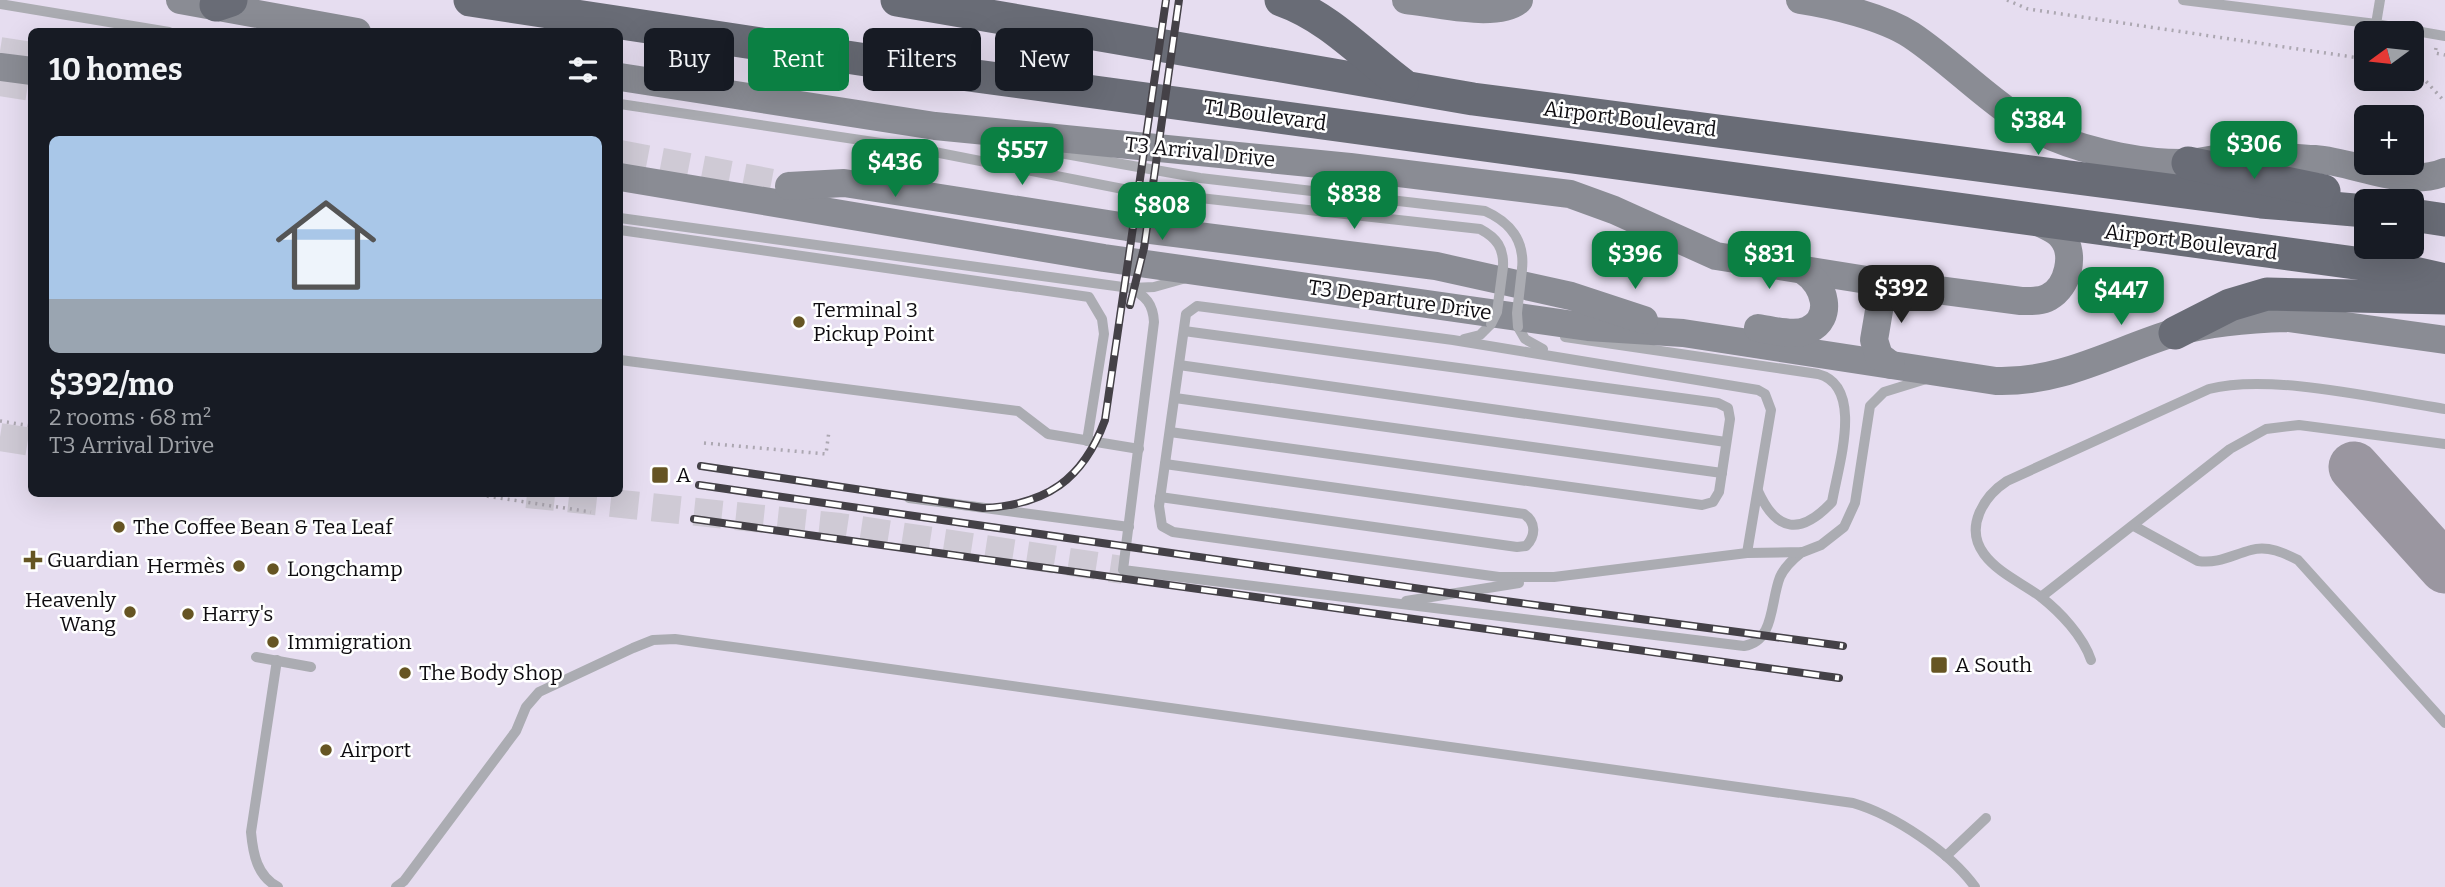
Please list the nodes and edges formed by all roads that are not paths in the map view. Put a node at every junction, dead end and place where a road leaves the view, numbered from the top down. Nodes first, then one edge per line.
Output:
1 (180, 0) edge
2 (470, 0) edge
3 (897, 0) edge
4 (1281, 0) edge
5 (1406, 0) edge
6 (1519, 0) edge
7 (1800, 0) edge
8 (2183, 0) edge
9 (2380, 0) edge
10 (224, 3) edge
11 (0, 4) edge
12 (1841, 4) edge
13 (2354, 21) edge
14 (2376, 21) edge
15 (145, 28) edge
16 (339, 28) edge
17 (2424, 32) edge
18 (2445, 36) edge
19 (0, 67) edge
20 (28, 70) edge
21 (623, 77) edge
22 (623, 104) edge
23 (936, 126) junction
24 (1520, 149) junction
25 (2188, 163) junction
26 (2441, 174) edge
27 (623, 178) edge
28 (789, 186) tunnel mouth
29 (2354, 200) edge
30 (2354, 210) edge
31 (2424, 217) edge
32 (623, 218) edge
33 (2445, 220) edge
34 (2039, 222) junction
35 (623, 230) edge
36 (1805, 272) junction
37 (1214, 274) junction
38 (2445, 280) edge
39 (1892, 284) junction
40 (1130, 288) junction
41 (2445, 298) edge
42 (1524, 323) junction
43 (1184, 331) junction
44 (2175, 332) junction
45 (1690, 335) junction
46 (1453, 340) junction
47 (2445, 340) edge
48 (1559, 356) junction
49 (623, 360) edge
50 (1179, 365) junction
51 (1891, 365) junction
52 (1947, 373) junction
53 (1175, 398) junction
54 (2445, 409) edge
55 (1170, 432) junction
56 (1087, 441) junction
57 (1726, 442) junction
58 (2445, 444) edge
59 (1139, 449) junction
60 (1165, 464) junction
61 (1722, 473) junction
62 (1757, 490) junction
63 (1160, 497) junction
64 (909, 498) dead end
65 (2134, 526) junction
66 (1129, 527) junction
67 (1802, 552) junction
68 (1747, 553) junction
69 (1554, 577) junction
70 (2041, 597) junction
71 (1395, 603) junction
72 (256, 657) dead end
73 (277, 660) junction
74 (2091, 660) dead end
75 (311, 667) dead end
76 (2445, 723) edge
77 (1986, 818) dead end
78 (1946, 856) junction
79 (278, 887) edge
80 (396, 887) edge
81 (1975, 887) edge

1 - 10 main road
2 - 24 highway, T1 Boulevard
3 - 30 highway, Airport Boulevard
4 - 24 highway
5 - 6 main road
7 - 12 main road
8 - 13 lane
9 - 14 lane
10 - 16 main road
11 - 15 lane
12 - 25 main road
17 - 18 lane
19 - 20 main road
21 - 23 main road, T3 Arrival Drive
22 - 46 lane, bridge
23 - 36 main road, T3 Arrival Drive
23 - 42 lane, bridge
24 - 34 highway, Airport Boulevard
25 - 26 main road
25 - 29 highway
27 - 37 main road, T3 Departure Drive
28 - 45 main road
31 - 33 highway
32 - 40 lane
34 - 38 highway, Airport Boulevard
34 - 39 main road, T3 Arrival Drive
35 - 56 lane
36 - 39 main road, T3 Arrival Drive
36 - 45 main road
37 - 40 lane
37 - 42 main road, T3 Departure Drive
39 - 51 main road
40 - 59 lane
41 - 44 highway
42 - 45 main road, T3 Departure Drive
42 - 48 lane
42 - 62 lane
43 - 46 lane
43 - 50 lane
43 - 57 lane
44 - 47 main road
44 - 52 main road, T3 Departure Drive
45 - 51 main road, T3 Departure Drive
46 - 48 lane
48 - 62 lane
49 - 56 lane
50 - 53 lane
50 - 57 lane
51 - 52 main road, T3 Departure Drive
52 - 67 lane
53 - 55 lane
53 - 61 lane
54 - 70 lane
55 - 60 lane
55 - 61 lane
56 - 59 lane
57 - 61 lane
58 - 65 lane
59 - 66 lane
60 - 63 lane
60 - 63 lane
62 - 68 lane
63 - 69 lane
64 - 66 lane
65 - 70 lane
65 - 76 lane
66 - 71 lane
67 - 68 lane
67 - 71 lane
68 - 69 lane
69 - 71 lane
70 - 74 lane
72 - 73 lane
73 - 75 lane
73 - 79 lane
77 - 78 lane
78 - 80 lane
78 - 81 lane

